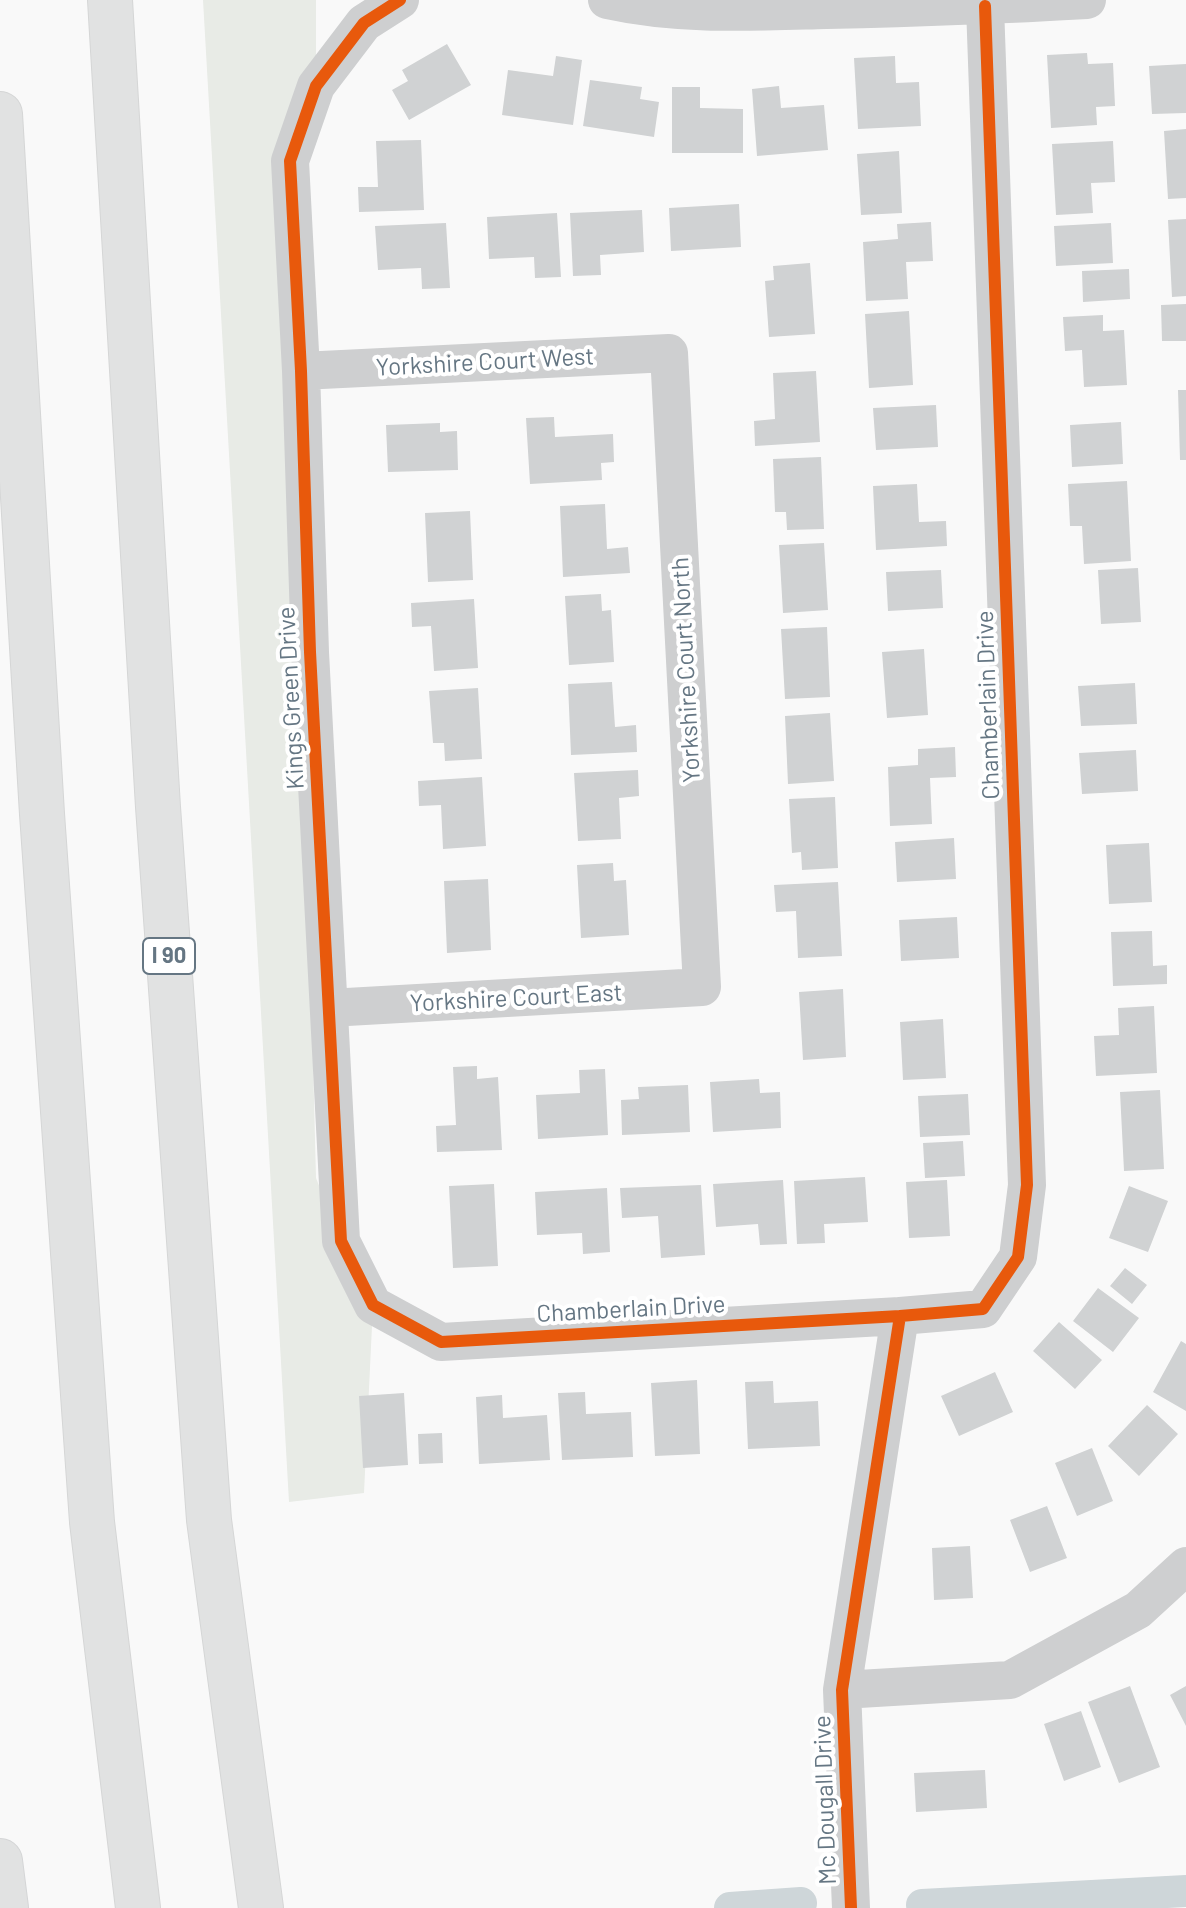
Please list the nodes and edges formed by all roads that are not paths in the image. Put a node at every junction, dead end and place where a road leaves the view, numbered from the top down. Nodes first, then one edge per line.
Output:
1 (110, 0) edge
2 (400, 0) edge
3 (607, 0) edge
4 (1087, 0) edge
5 (985, 6) junction
6 (0, 114) edge
7 (669, 353) joint
8 (301, 371) junction
9 (702, 987) joint
10 (329, 1008) junction
11 (373, 1305) joint
12 (900, 1316) junction
13 (1186, 1566) edge
14 (842, 1690) junction
15 (0, 1861) edge
16 (6, 1908) edge
17 (138, 1908) edge
18 (261, 1908) edge
19 (851, 1908) edge

1 - 18 main road, I 90
2 - 8 street, Kings Green Drive
3 - 5 street
4 - 5 street
5 - 12 street, Chamberlain Drive
6 - 17 main road
7 - 8 street, Yorkshire Court West
7 - 9 street, Yorkshire Court North
8 - 10 street, Kings Green Drive
9 - 10 street, Yorkshire Court East
10 - 11 street, Kings Green Drive
11 - 12 street, Chamberlain Drive
12 - 14 street
13 - 14 street
14 - 19 street, Mc Dougall Drive
15 - 16 main road

